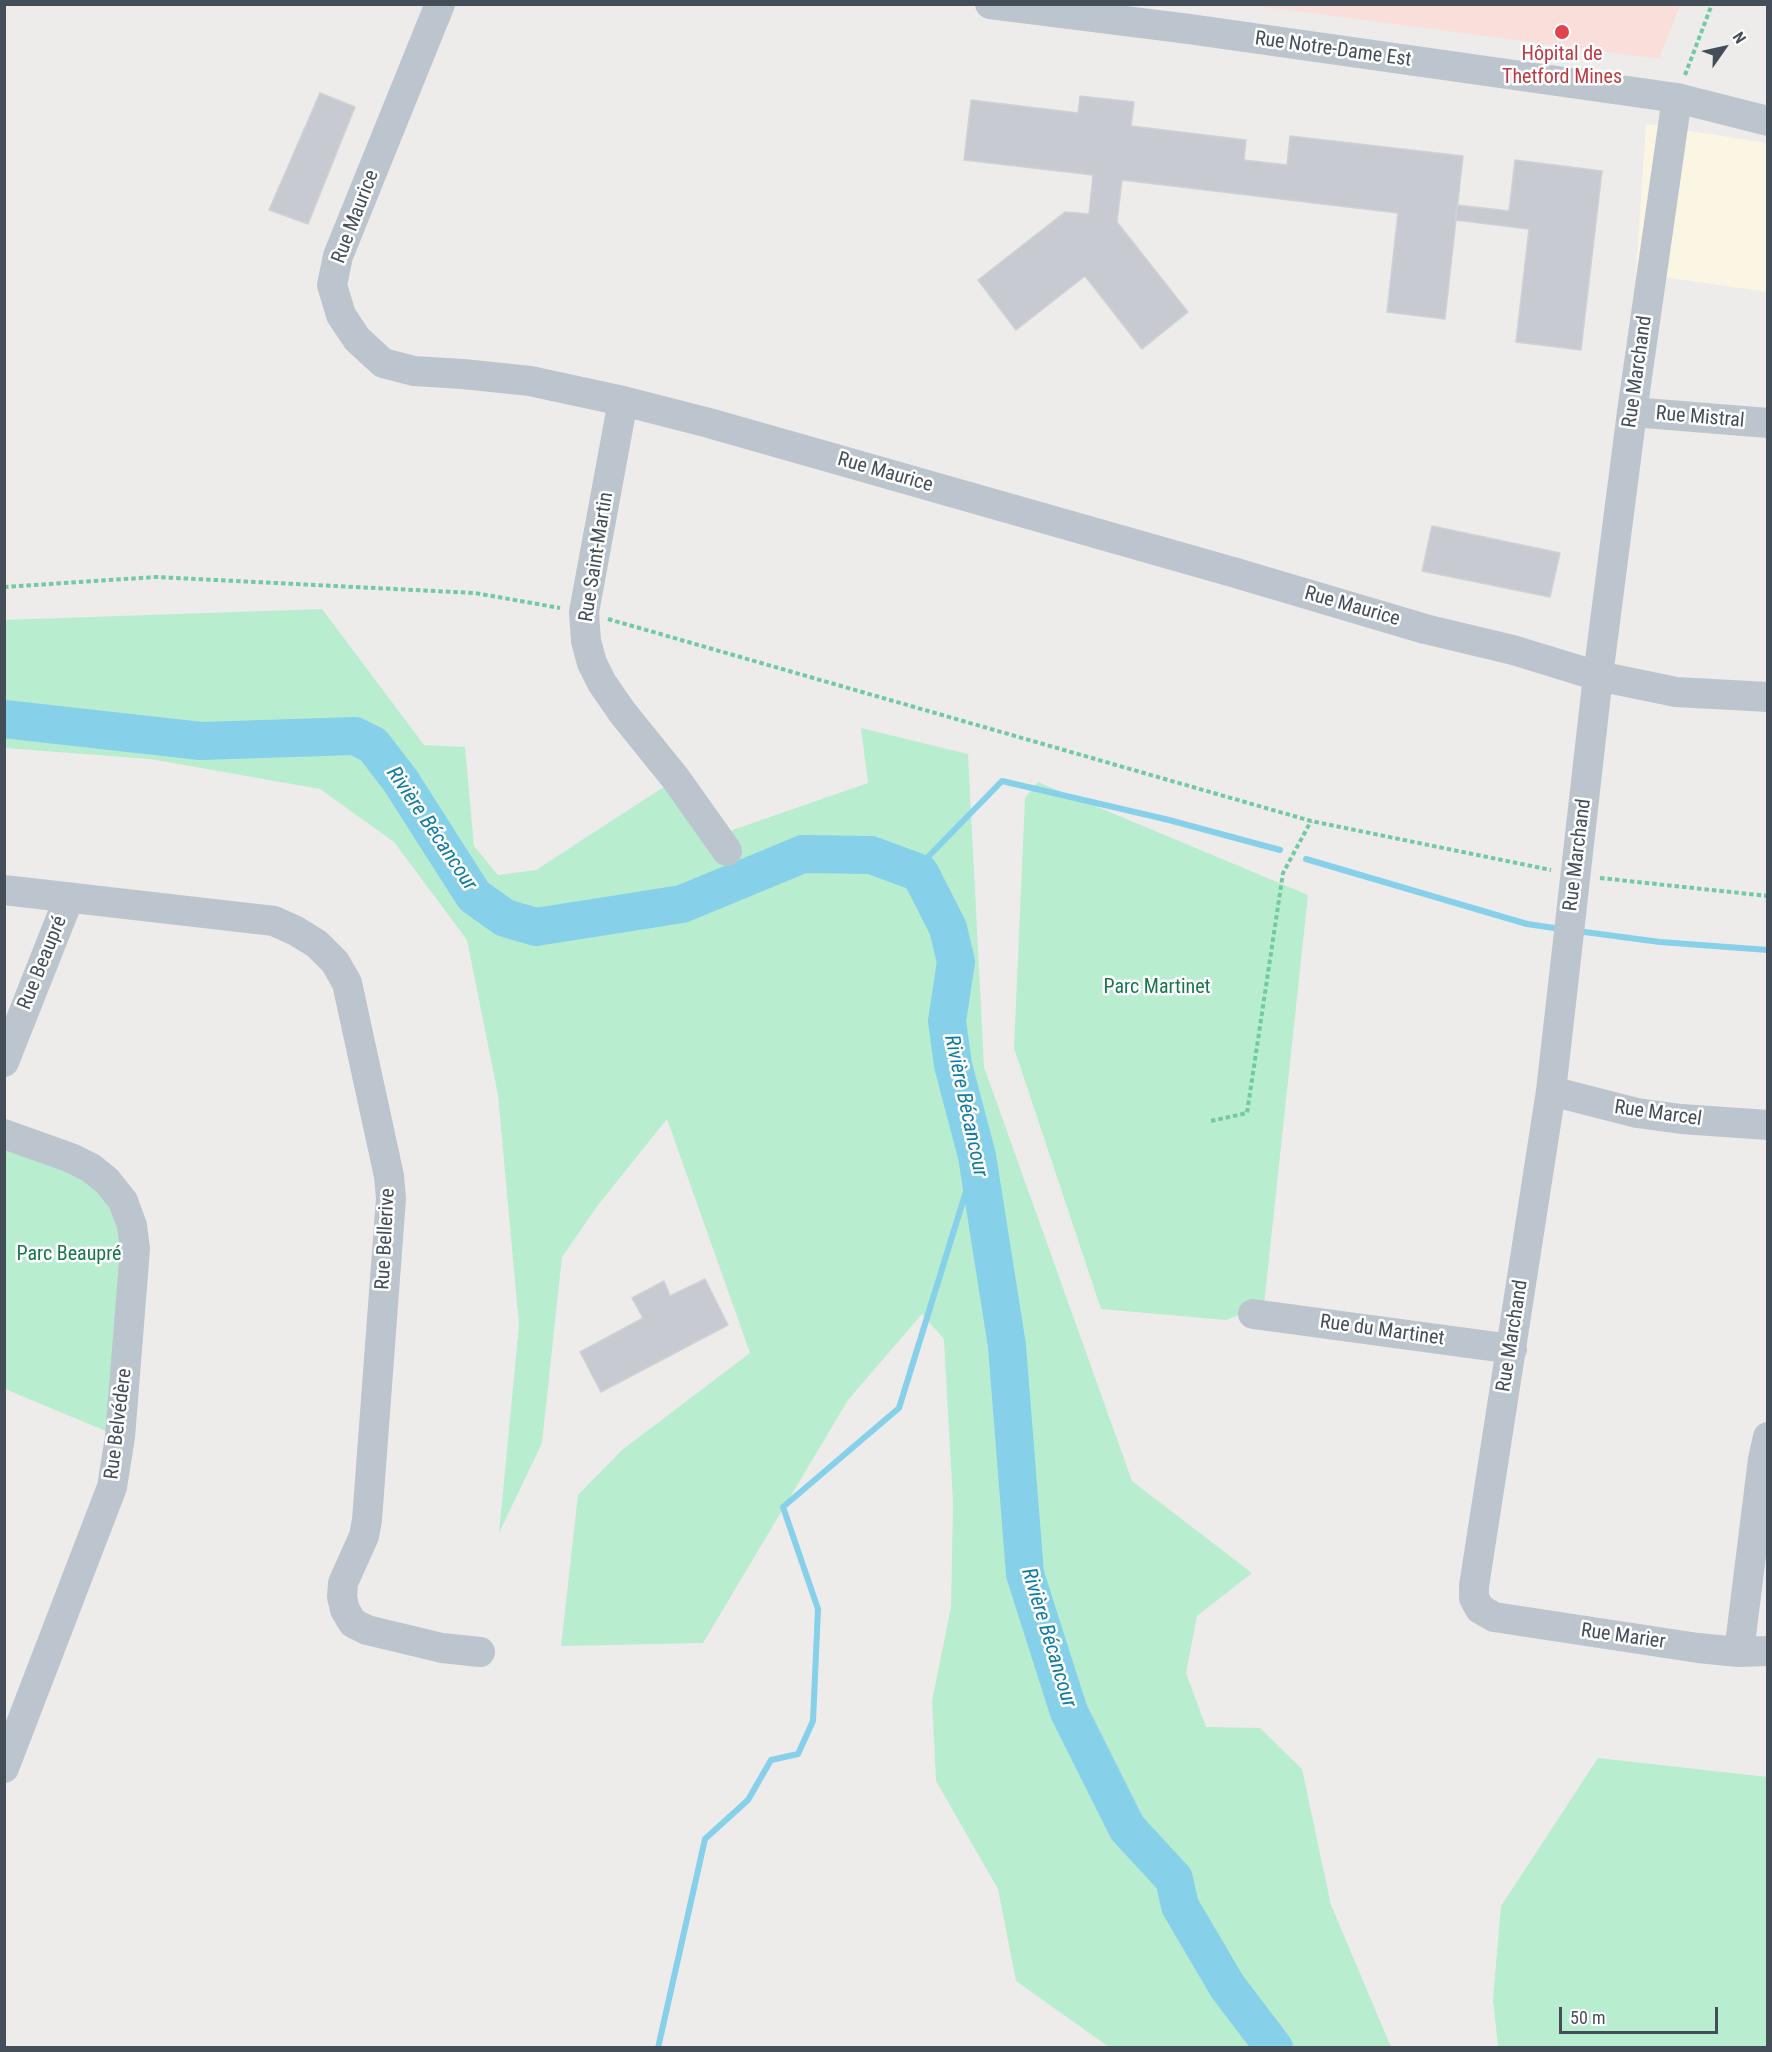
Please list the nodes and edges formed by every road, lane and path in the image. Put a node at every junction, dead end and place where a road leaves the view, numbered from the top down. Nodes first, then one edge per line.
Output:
1 (440, 4) edge
2 (990, 4) edge
3 (1150, 4) edge
4 (1712, 4) edge
5 (1189, 29) junction
6 (1677, 98) junction
7 (1767, 101) edge
8 (1767, 121) edge
9 (623, 401) junction
10 (1632, 412) junction
11 (1767, 423) edge
12 (4, 588) edge
13 (584, 612) junction
14 (1598, 676) junction
15 (1767, 697) edge
16 (1311, 821) junction
17 (727, 850) dead end
18 (1576, 876) junction
19 (4, 890) edge
20 (1767, 896) edge
21 (69, 898) junction
22 (4, 1062) edge
23 (1551, 1091) junction
24 (1212, 1121) dead end
25 (1767, 1125) edge
26 (4, 1134) edge
27 (1253, 1314) dead end
28 (1512, 1348) junction
29 (1767, 1437) edge
30 (1480, 1609) joint
31 (1753, 1651) edge
32 (480, 1652) dead end
33 (4, 1768) edge

1 - 9 street, Rue Maurice
2 - 5 street, Rue Notre-Dame Est
3 - 5 street
4 - 6 path
5 - 6 street, Rue Notre-Dame Est
6 - 7 street, Rue Notre-Dame Est
6 - 8 street, Rue Notre-Dame Est
6 - 10 street, Rue Marchand
9 - 13 street, Rue Saint-Martin
9 - 14 street, Rue Maurice
10 - 11 street, Rue Mistral
10 - 14 street, Rue Marchand
12 - 13 path
13 - 16 path
13 - 17 street, Rue Saint-Martin
14 - 15 street, Rue Maurice
14 - 18 street, Rue Marchand
16 - 18 path
16 - 24 path
18 - 20 path
18 - 23 street, Rue Marchand
19 - 21 street, Rue Bellerive
21 - 22 street, Rue Beaupré
21 - 32 street, Rue Bellerive
23 - 25 street, Rue Marcel
23 - 28 street, Rue Marchand
26 - 33 street, Rue Belvédère
27 - 28 street, Rue du Martinet
28 - 30 street, Rue Marchand
29 - 31 street
30 - 31 street, Rue Marier

